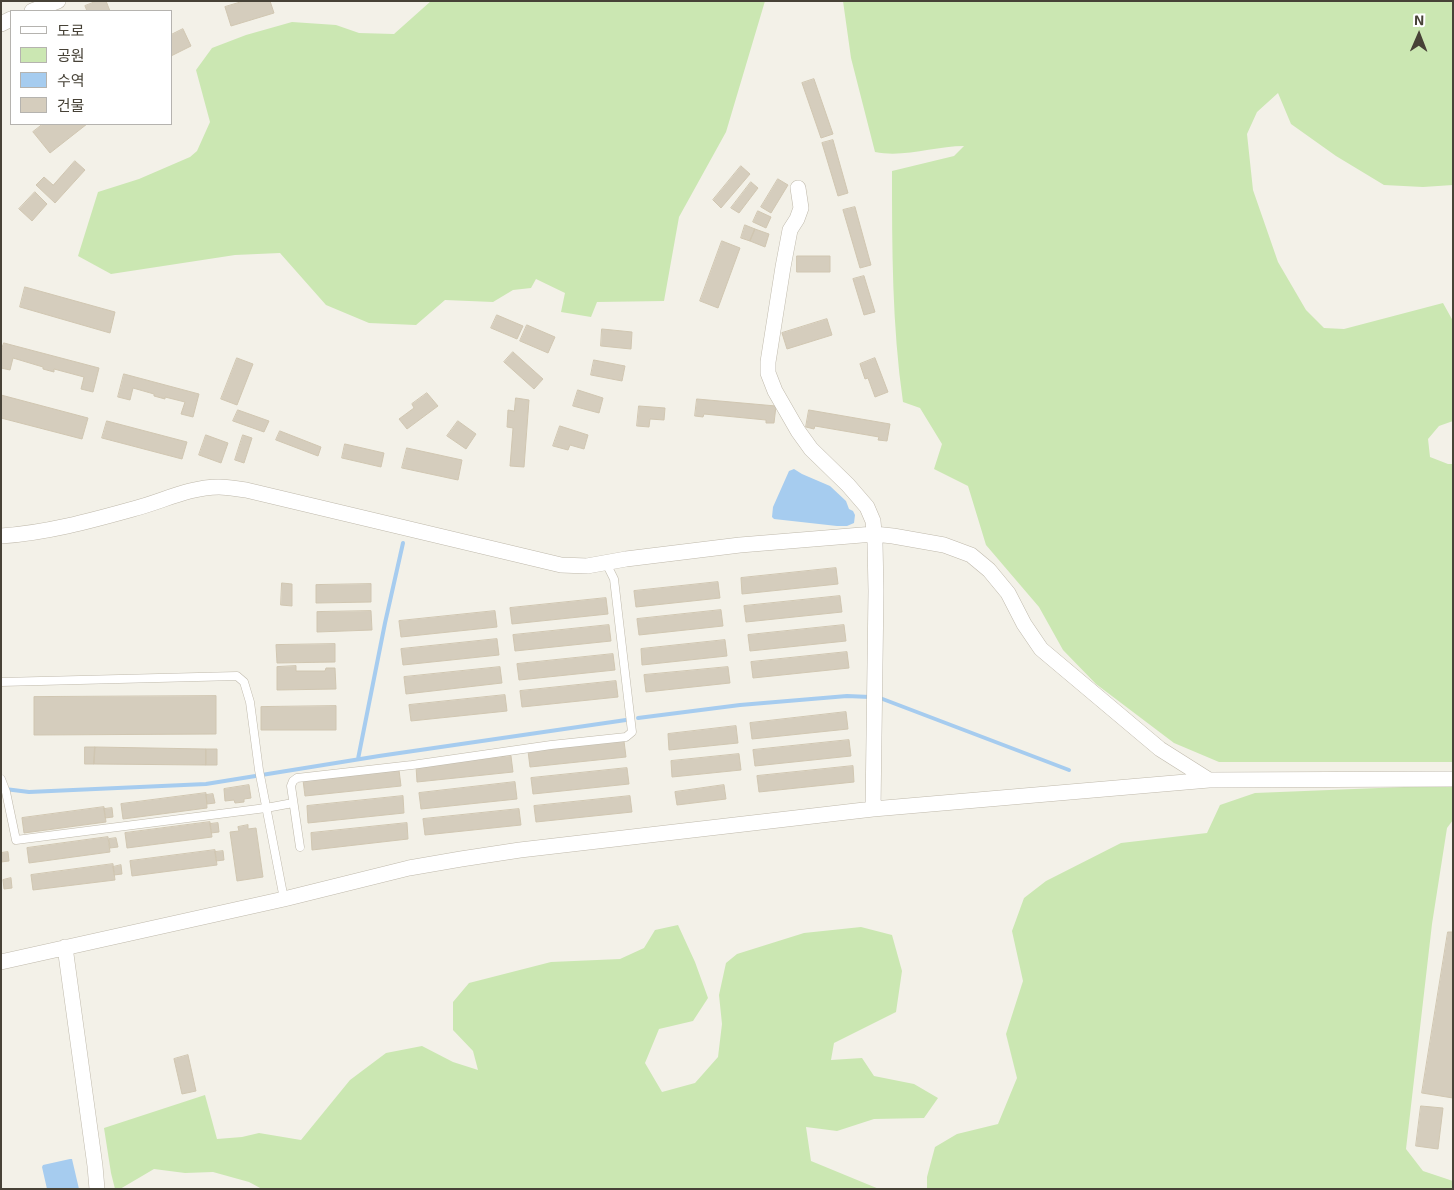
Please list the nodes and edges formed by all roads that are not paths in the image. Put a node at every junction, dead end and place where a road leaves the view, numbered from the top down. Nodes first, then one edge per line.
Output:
1 (58, 1) edge
2 (35, 10) edge
3 (798, 188) dead end
4 (874, 534) junction
5 (1, 536) edge
6 (606, 563) junction
7 (1, 682) edge
8 (1453, 779) edge
9 (1208, 780) junction
10 (2, 781) edge
11 (293, 803) junction
12 (266, 808) junction
13 (873, 809) junction
14 (300, 847) dead end
15 (284, 899) junction
16 (65, 947) junction
17 (1, 962) edge
18 (97, 1189) edge

1 - 2 street
3 - 4 street
4 - 6 street
4 - 9 street
4 - 13 street
5 - 6 street
6 - 11 lane
7 - 12 lane
8 - 9 street
9 - 13 street
10 - 12 lane
11 - 12 lane
11 - 14 lane
12 - 15 lane
13 - 15 street
15 - 16 street
16 - 17 street
16 - 18 street

